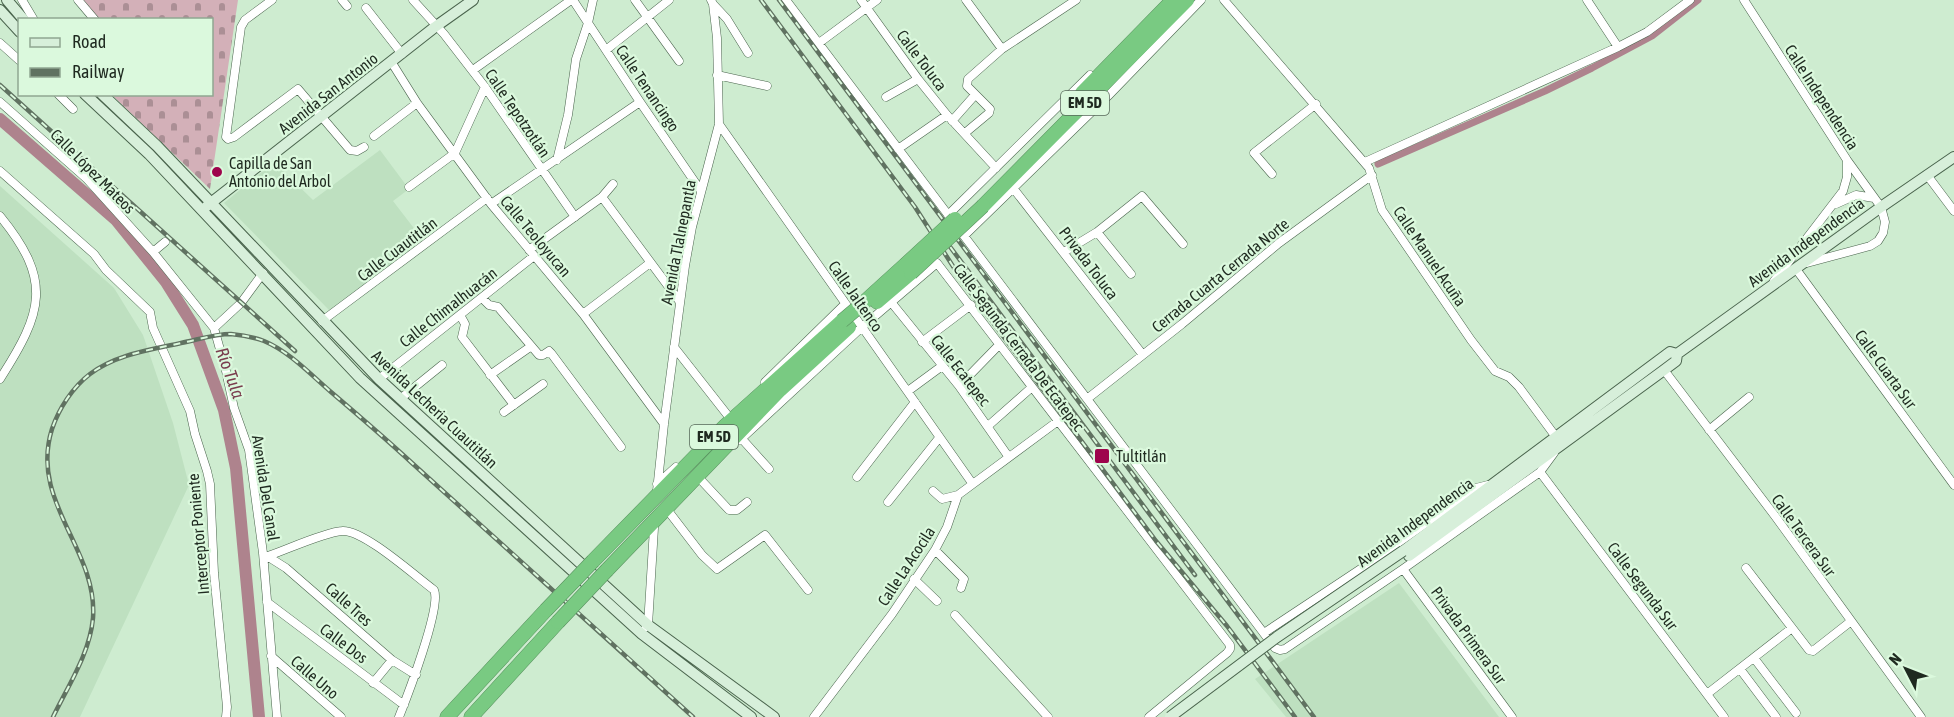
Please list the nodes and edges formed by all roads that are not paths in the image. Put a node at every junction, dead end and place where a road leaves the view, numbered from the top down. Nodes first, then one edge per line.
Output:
1 (8, 0) edge
2 (36, 0) edge
3 (78, 0) edge
4 (272, 0) edge
5 (413, 0) edge
6 (473, 0) edge
7 (572, 0) edge
8 (593, 0) edge
9 (635, 0) edge
10 (669, 0) edge
11 (786, 0) edge
12 (861, 0) edge
13 (878, 0) edge
14 (966, 0) edge
15 (1076, 0) edge
16 (1167, 0) edge
17 (1173, 0) edge
18 (1187, 0) edge
19 (1201, 0) edge
20 (1224, 0) edge
21 (1587, 0) edge
22 (1690, 0) edge
23 (1744, 0) edge
24 (712, 2) edge
25 (25, 3) edge
26 (366, 8) dead end
27 (867, 8) junction
28 (0, 10) edge
29 (22, 18) edge
30 (33, 18) edge
31 (93, 18) edge
32 (647, 18) junction
33 (588, 23) junction
34 (435, 27) junction
35 (18, 30) edge
36 (0, 43) edge
37 (819, 43) junction
38 (1618, 47) junction
39 (1002, 49) junction
40 (606, 50) junction
41 (748, 53) dead end
42 (402, 54) junction
43 (18, 60) edge
44 (678, 61) dead end
45 (392, 63) junction
46 (473, 70) junction
47 (717, 75) junction
48 (918, 79) junction
49 (767, 86) dead end
50 (485, 87) junction
51 (975, 95) junction
52 (60, 96) edge
53 (88, 96) edge
54 (104, 96) edge
55 (886, 97) dead end
56 (0, 102) edge
57 (639, 102) junction
58 (417, 103) junction
59 (1316, 104) junction
60 (73, 109) dead end
61 (322, 117) junction
62 (950, 118) junction
63 (719, 124) junction
64 (964, 133) junction
65 (374, 136) dead end
66 (364, 147) dead end
67 (898, 148) junction
68 (455, 153) junction
69 (1847, 159) junction
70 (557, 160) junction
71 (1365, 162) junction
72 (1952, 162) edge
73 (996, 168) junction
74 (540, 169) junction
75 (0, 171) edge
76 (1272, 174) dead end
77 (1372, 175) junction
78 (1927, 175) junction
79 (613, 184) dead end
80 (409, 187) dead end
81 (1013, 188) junction
82 (701, 191) junction
83 (602, 196) junction
84 (489, 201) junction
85 (212, 202) junction
86 (1877, 202) junction
87 (980, 203) junction
88 (1832, 207) junction
89 (203, 210) junction
90 (1954, 211) edge
91 (948, 215) junction
92 (0, 216) edge
93 (575, 217) junction
94 (1097, 232) junction
95 (964, 236) junction
96 (165, 242) dead end
97 (1183, 244) dead end
98 (153, 252) junction
99 (1064, 252) junction
100 (532, 253) junction
101 (650, 263) junction
102 (1799, 266) junction
103 (263, 273) junction
104 (1131, 274) dead end
105 (1767, 290) junction
106 (482, 298) junction
107 (680, 302) junction
108 (891, 302) junction
109 (844, 304) junction
110 (970, 305) junction
111 (584, 314) junction
112 (460, 315) junction
113 (322, 321) junction
114 (851, 325) junction
115 (214, 328) junction
116 (922, 342) junction
117 (999, 345) junction
118 (674, 346) junction
119 (530, 347) junction
120 (1677, 354) junction
121 (1143, 355) junction
122 (442, 365) dead end
123 (942, 366) junction
124 (1664, 370) junction
125 (490, 375) junction
126 (0, 379) edge
127 (379, 379) junction
128 (543, 384) dead end
129 (959, 386) junction
130 (1031, 388) junction
131 (908, 391) junction
132 (1749, 397) dead end
133 (400, 399) junction
134 (1087, 399) junction
135 (915, 402) junction
136 (514, 405) junction
137 (504, 412) dead end
138 (729, 417) junction
139 (1058, 421) junction
140 (664, 424) junction
141 (988, 426) junction
142 (1708, 430) junction
143 (939, 438) junction
144 (742, 439) junction
145 (1558, 442) junction
146 (621, 447) dead end
147 (1008, 456) junction
148 (769, 469) dead end
149 (1540, 472) junction
150 (857, 477) dead end
151 (700, 479) junction
152 (972, 483) junction
153 (1495, 483) junction
154 (1954, 484) edge
155 (933, 491) dead end
156 (958, 495) junction
157 (747, 502) dead end
158 (888, 502) dead end
159 (669, 512) junction
160 (935, 550) junction
161 (1406, 554) junction
162 (265, 555) junction
163 (1746, 568) dead end
164 (1403, 569) junction
165 (914, 579) junction
166 (961, 588) dead end
167 (808, 590) dead end
168 (937, 601) dead end
169 (267, 602) junction
170 (955, 615) dead end
171 (1850, 622) junction
172 (1792, 628) junction
173 (645, 629) junction
174 (1264, 633) junction
175 (271, 656) junction
176 (1754, 658) junction
177 (392, 660) junction
178 (1740, 669) junction
179 (416, 675) junction
180 (373, 683) junction
181 (1707, 694) junction
182 (404, 705) junction
183 (1796, 713) dead end
184 (226, 717) edge
185 (277, 717) edge
186 (342, 717) edge
187 (399, 717) edge
188 (447, 717) edge
189 (471, 717) edge
190 (751, 717) edge
191 (774, 717) edge
192 (814, 717) edge
193 (1047, 717) edge
194 (1149, 717) edge
195 (1170, 717) edge
196 (1181, 717) edge
197 (1512, 717) edge
198 (1724, 717) edge
199 (1776, 717) edge
200 (1921, 717) edge

1 - 29 main road
2 - 25 street
3 - 31 street
4 - 61 street
5 - 34 street
6 - 34 main road, Avenida San Antonio
7 - 33 street, Calle Tenancingo
7 - 46 street
8 - 33 street
9 - 32 street
10 - 32 street
11 - 37 street
12 - 27 street, Calle Toluca
13 - 27 street
14 - 39 street
15 - 39 street
16 - 73 street
17 - 87 highway, EM 5D
18 - 87 highway, EM 5D
19 - 81 street
20 - 59 street, Calle Manuel Acuña
21 - 38 street
22 - 38 street
23 - 69 street, Calle Independencia
24 - 41 street
24 - 47 street, Avenida Tlalnepantla
25 - 30 street
26 - 42 street
27 - 37 street
27 - 48 street, Calle Toluca
28 - 35 main road
32 - 40 street
32 - 44 street
33 - 40 street, Calle Tenancingo
33 - 70 street
34 - 42 main road, Avenida San Antonio
34 - 46 street, Calle Tepotzotlán
36 - 43 street
37 - 67 street
38 - 71 street
39 - 51 street
40 - 57 street, Calle Tenancingo
42 - 45 main road, Avenida San Antonio
45 - 58 street, Calle Teoloyucan
45 - 61 main road, Avenida San Antonio
46 - 50 street, Calle Tepotzotlán
47 - 49 street
47 - 63 street, Avenida Tlalnepantla
48 - 55 street
48 - 62 street, Calle Toluca
50 - 68 street
50 - 74 street, Calle Tepotzotlán
51 - 62 street
51 - 64 street
52 - 60 street
53 - 89 main road, Avenida Lecheria Cuautitlán
54 - 85 main road, Avenida Lecheria Cuautitlán
56 - 98 street, Calle López Mateos
57 - 70 street, Calle Cuautitlán
57 - 82 street, Calle Tenancingo
58 - 65 street
58 - 68 street, Calle Teoloyucan
59 - 71 street, Calle Manuel Acuña
59 - 76 street
61 - 66 street
61 - 85 main road, Avenida San Antonio
62 - 64 street, Calle Toluca
62 - 67 street
63 - 82 street, Avenida Tlalnepantla
63 - 109 street, Calle Jaltenco
64 - 73 street
67 - 91 street
68 - 80 street
68 - 84 street, Calle Teoloyucan
69 - 86 street, Calle Independencia
69 - 88 street
70 - 74 street, Calle Cuautitlán
71 - 77 street, Calle Manuel Acuña
72 - 78 main road, Avenida Independencia
73 - 91 street
74 - 84 street, Calle Cuautitlán
74 - 93 street, Calle Tepotzotlán
75 - 184 street, Interceptor Poniente
77 - 121 street, Cerrada Cuarta Cerrada Norte
77 - 145 street, Calle Manuel Acuña
78 - 86 main road, Avenida Independencia
78 - 90 street
79 - 83 street, Calle Chimalhuacán
81 - 95 street
81 - 99 street, Privada Toluca
82 - 107 street, Avenida Tlalnepantla
83 - 93 street, Calle Chimalhuacán
83 - 101 street
84 - 100 street, Calle Teoloyucan
84 - 113 street, Calle Cuautitlán
85 - 89 main road, Avenida San Antonio
85 - 113 main road, Avenida Lecheria Cuautitlán
86 - 88 street
86 - 102 main road, Avenida Independencia
86 - 102 street
87 - 114 highway, EM 5D, bridge
88 - 105 street
89 - 103 main road, Avenida Lecheria Cuautitlán
91 - 95 street
92 - 126 street
93 - 100 street, Calle Chimalhuacán
94 - 97 street
94 - 99 street
94 - 104 street
95 - 134 street
96 - 98 street
98 - 115 street, Avenida Del Canal
99 - 121 street, Privada Toluca
100 - 106 street, Calle Chimalhuacán
100 - 111 street, Calle Teoloyucan
101 - 107 street
101 - 111 street
102 - 105 main road, Avenida Independencia
102 - 154 street, Calle Cuarta Sur
103 - 115 street
103 - 173 main road, Avenida Lecheria Cuautitlán
105 - 120 main road, Avenida Independencia
106 - 112 street, Calle Chimalhuacán
106 - 119 street
107 - 118 street, Avenida Tlalnepantla
108 - 110 street, Calle Segunda Cerrada De Ecatepec
108 - 114 street
108 - 116 street, Calle Ecatepec
109 - 114 street, Calle Jaltenco
109 - 138 street
110 - 116 street
110 - 117 street, Calle Segunda Cerrada De Ecatepec
111 - 140 street, Calle Teoloyucan
112 - 125 street
112 - 127 street, Calle Chimalhuacán
113 - 127 main road, Avenida Lecheria Cuautitlán
114 - 131 street, Calle Jaltenco
114 - 144 street
114 - 188 highway, EM 5D, bridge
114 - 189 highway, EM 5D, bridge
115 - 162 street, Avenida Del Canal
116 - 123 street, Calle Ecatepec
117 - 129 street
117 - 130 street, Calle Segunda Cerrada De Ecatepec
118 - 138 street
118 - 140 street, Avenida Tlalnepantla
119 - 125 street
119 - 146 street
120 - 124 main road, Avenida Independencia
120 - 145 main road, Avenida Independencia
121 - 134 street, Cerrada Cuarta Cerrada Norte
122 - 133 street
123 - 129 street, Calle Ecatepec
123 - 131 street
124 - 142 street, Calle Tercera Sur
124 - 145 main road, Avenida Independencia
125 - 136 street
127 - 133 main road, Avenida Lecheria Cuautitlán
128 - 136 street
129 - 141 street, Calle Ecatepec
130 - 139 street, Calle Segunda Cerrada De Ecatepec
130 - 141 street
131 - 135 street, Calle Jaltenco
132 - 142 street
133 - 173 main road, Avenida Lecheria Cuautitlán
134 - 174 street
135 - 143 street, Calle Jaltenco
135 - 150 street
136 - 137 street
138 - 140 street, Avenida Tlalnepantla
139 - 147 street
139 - 194 street, Calle Segunda Cerrada De Ecatepec
141 - 147 street, Calle Ecatepec
142 - 171 street, Calle Tercera Sur
143 - 152 street, Calle Jaltenco
143 - 158 street
144 - 148 street
144 - 151 street
145 - 149 street
145 - 153 main road, Avenida Independencia
145 - 161 main road, Avenida Independencia
147 - 152 street
149 - 164 street
149 - 181 street, Calle Segunda Sur
151 - 157 street
151 - 159 street
152 - 156 street
153 - 161 main road, Avenida Independencia
153 - 174 street
155 - 156 street
156 - 160 street, Calle La Acocila
159 - 167 street
159 - 173 street
160 - 165 street, Calle La Acocila
160 - 166 street
161 - 195 main road, Avenida Independencia, bridge
161 - 196 main road, Avenida Independencia
162 - 169 street, Avenida Del Canal
162 - 177 street, Calle Tres
162 - 179 street
163 - 172 street
164 - 174 street
164 - 197 street, Privada Primera Sur
165 - 168 street
165 - 192 street, Calle La Acocila
169 - 175 street, Avenida Del Canal
169 - 180 street, Calle Dos
170 - 193 street
171 - 172 street
171 - 200 street, Calle Tercera Sur
172 - 176 street
173 - 190 main road, Avenida Lecheria Cuautitlán
173 - 191 main road, Avenida Lecheria Cuautitlán
175 - 185 street, Avenida Del Canal
175 - 186 street, Calle Uno
176 - 178 street
176 - 183 street
177 - 179 street, Calle Tres
177 - 180 street
178 - 181 street
178 - 199 street
179 - 182 street
180 - 182 street, Calle Dos
181 - 198 street, Calle Segunda Sur
182 - 187 street

